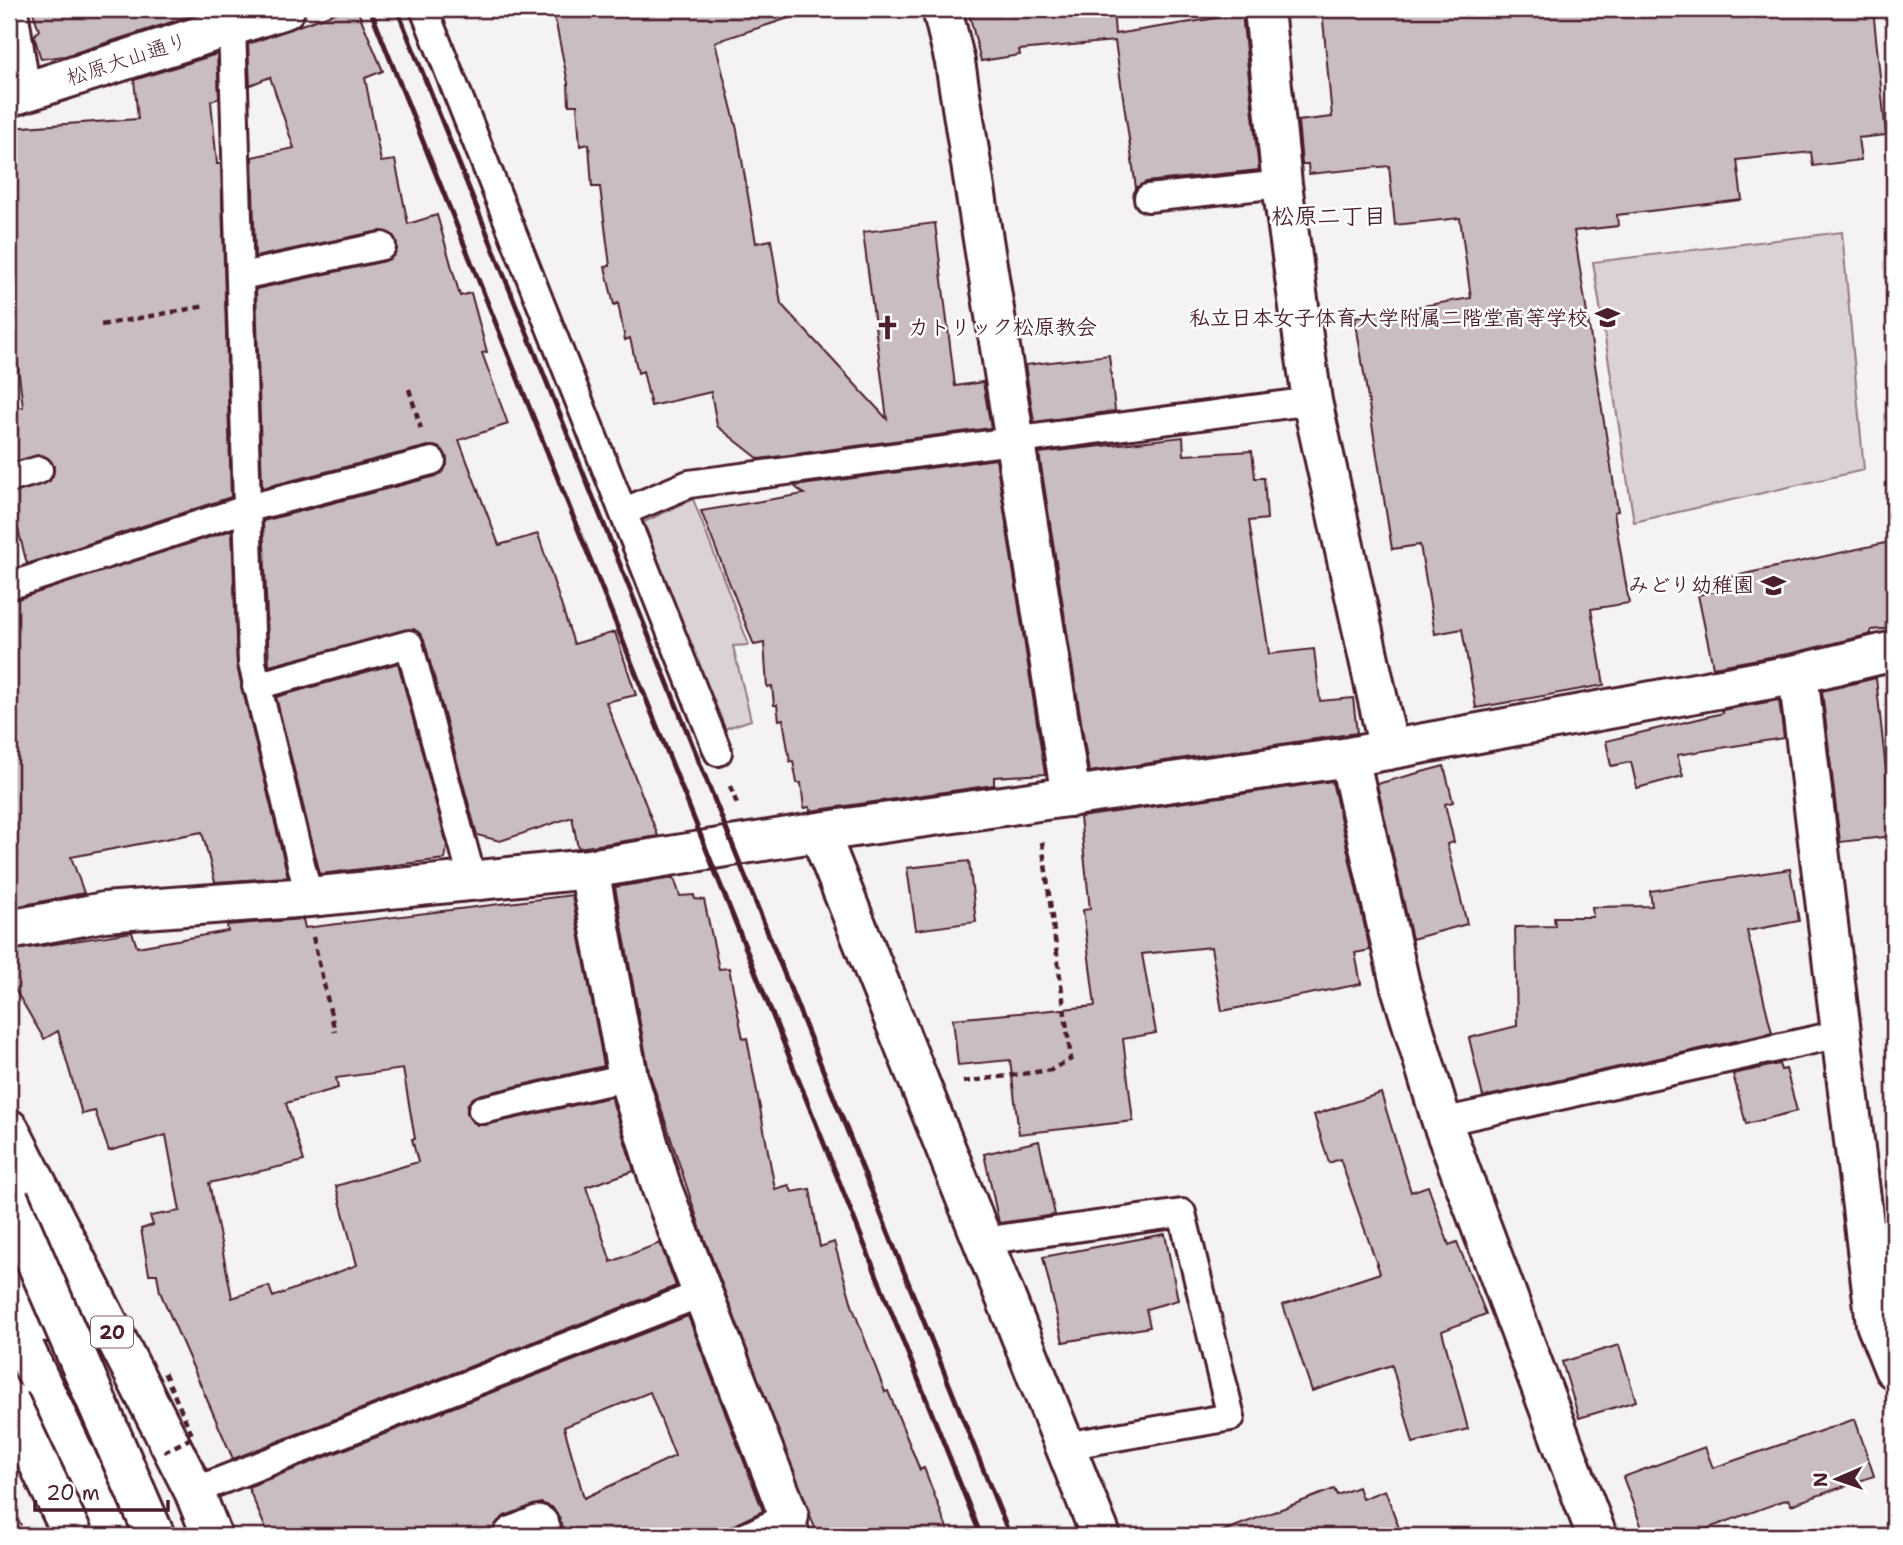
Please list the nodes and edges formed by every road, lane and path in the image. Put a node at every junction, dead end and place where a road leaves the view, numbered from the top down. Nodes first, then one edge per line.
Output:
1 (285, 9) edge
2 (425, 9) edge
3 (942, 9) edge
4 (1264, 9) edge
5 (9, 17) edge
6 (232, 26) junction
7 (15, 95) edge
8 (1282, 184) junction
9 (1148, 198) dead end
10 (382, 246) dead end
11 (241, 288) junction
12 (101, 325) dead end
13 (1312, 401) junction
14 (1014, 440) junction
15 (432, 461) dead end
16 (39, 470) dead end
17 (9, 479) edge
18 (249, 508) junction
19 (623, 512) junction
20 (9, 586) edge
21 (1894, 651) edge
22 (1798, 674) junction
23 (256, 686) junction
24 (1389, 750) junction
25 (718, 752) dead end
26 (1349, 757) junction
27 (1054, 799) junction
28 (819, 832) junction
29 (589, 869) junction
30 (473, 882) junction
31 (309, 897) junction
32 (9, 930) edge
33 (335, 1032) dead end
34 (1840, 1034) junction
35 (628, 1077) junction
36 (920, 1087) junction
37 (482, 1110) dead end
38 (1442, 1122) junction
39 (9, 1129) edge
40 (9, 1199) edge
41 (983, 1241) junction
42 (9, 1253) edge
43 (703, 1293) junction
44 (9, 1315) edge
45 (1894, 1369) edge
46 (9, 1401) edge
47 (1065, 1446) junction
48 (194, 1491) junction
49 (793, 1526) edge
50 (623, 1527) dead end
51 (73, 1536) edge
52 (113, 1536) edge
53 (155, 1536) edge
54 (163, 1536) edge
55 (212, 1536) edge
56 (513, 1536) edge
57 (543, 1536) edge
58 (628, 1536) edge
59 (747, 1536) edge
60 (1101, 1536) edge
61 (1597, 1536) edge

1 - 6 main road, 松原大山通り
2 - 19 lane
3 - 14 main road
4 - 8 main road
5 - 7 main road
6 - 7 main road, 松原大山通り
6 - 11 lane
8 - 9 lane
8 - 13 main road
10 - 11 lane
11 - 12 path
11 - 18 lane
13 - 14 lane
13 - 24 main road
14 - 19 lane
14 - 27 main road
15 - 18 lane
16 - 17 lane
18 - 20 lane
18 - 23 lane
19 - 25 lane
21 - 22 main road
22 - 24 main road
22 - 34 main road
23 - 30 lane
23 - 31 lane
24 - 26 main road
26 - 27 main road
26 - 38 main road
27 - 28 main road
27 - 36 path
28 - 29 main road
28 - 36 main road
29 - 30 main road
29 - 35 main road
30 - 31 main road
31 - 32 main road
31 - 33 path
34 - 38 lane
34 - 45 main road
35 - 37 lane
35 - 43 main road
36 - 41 main road
38 - 61 main road
39 - 48 main road, 20
40 - 53 main road, bridge
41 - 47 main road
41 - 47 lane
42 - 54 main road
43 - 48 lane
43 - 49 main road
44 - 52 main road
46 - 51 main road, bridge
47 - 60 main road
48 - 55 main road, 20
49 - 59 lane
50 - 58 path
56 - 57 main road

